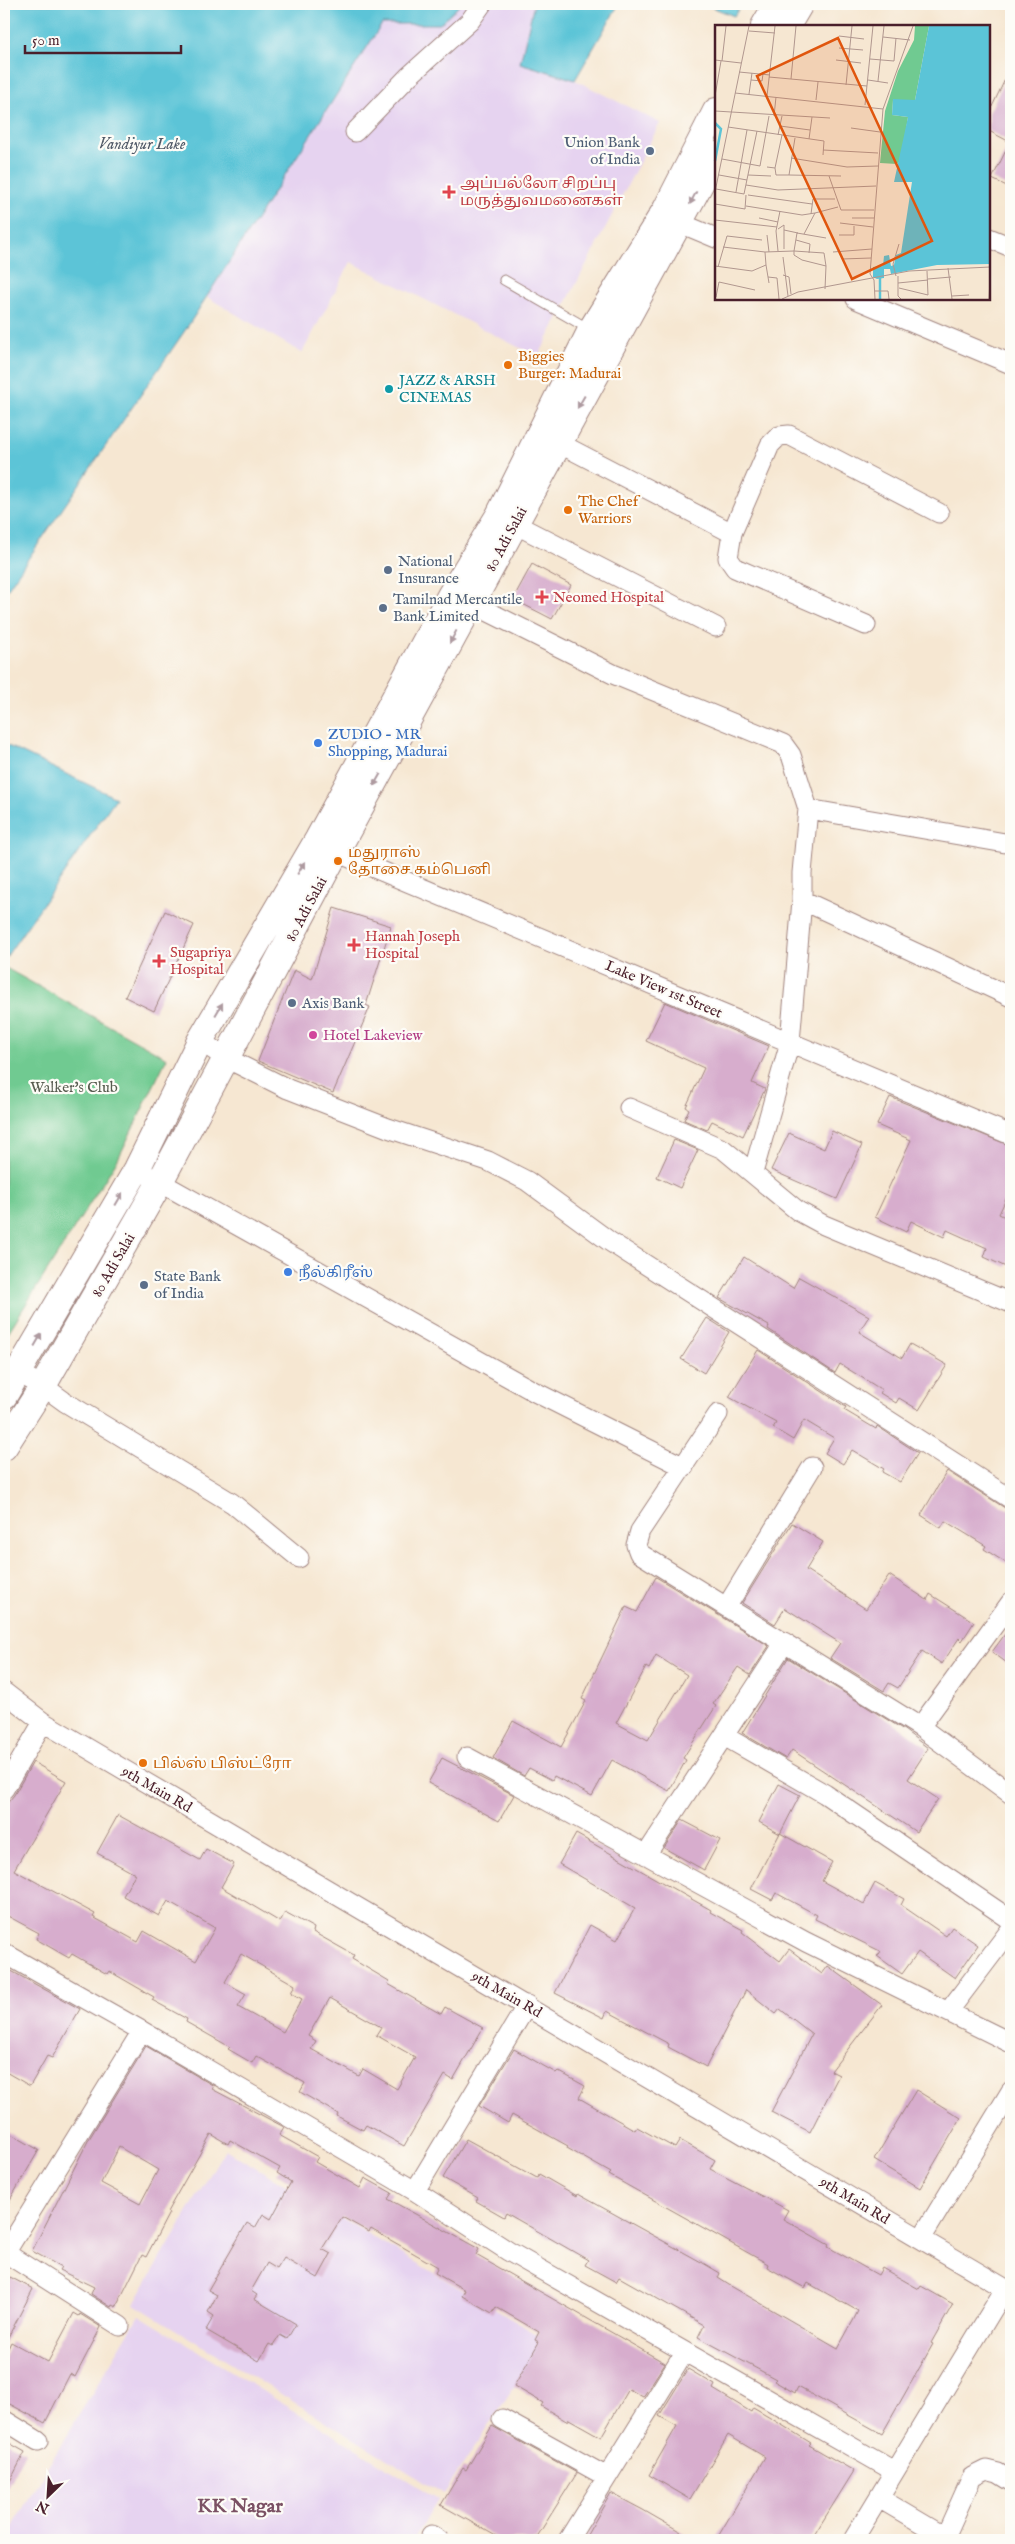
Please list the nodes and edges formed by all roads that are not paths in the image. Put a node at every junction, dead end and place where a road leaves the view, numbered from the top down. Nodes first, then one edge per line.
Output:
1 (482, 4) edge
2 (777, 4) edge
3 (800, 4) edge
4 (765, 25) edge
5 (788, 25) edge
6 (714, 119) edge
7 (355, 132) dead end
8 (715, 156) edge
9 (673, 216) junction
10 (715, 237) edge
11 (990, 238) edge
12 (1011, 247) edge
13 (504, 280) dead end
14 (858, 300) edge
15 (603, 337) junction
16 (1011, 364) edge
17 (549, 437) junction
18 (939, 513) dead end
19 (507, 519) junction
20 (732, 533) junction
21 (461, 598) junction
22 (866, 624) dead end
23 (716, 626) dead end
24 (808, 809) junction
25 (1011, 844) edge
26 (327, 846) junction
27 (802, 900) junction
28 (1011, 997) edge
29 (200, 1041) junction
30 (790, 1042) junction
31 (226, 1058) junction
32 (629, 1108) dead end
33 (1011, 1135) edge
34 (137, 1169) junction
35 (753, 1173) junction
36 (160, 1182) junction
37 (1011, 1303) edge
38 (18, 1373) junction
39 (44, 1386) junction
40 (4, 1396) edge
41 (718, 1414) dead end
42 (4, 1447) edge
43 (684, 1467) junction
44 (812, 1467) dead end
45 (1011, 1500) edge
46 (299, 1558) dead end
47 (1011, 1602) edge
48 (727, 1606) junction
49 (785, 1642) junction
50 (4, 1692) edge
51 (43, 1722) junction
52 (920, 1727) junction
53 (724, 1736) junction
54 (467, 1757) dead end
55 (4, 1789) edge
56 (1011, 1794) edge
57 (646, 1855) junction
58 (1011, 1920) edge
59 (1011, 1929) edge
60 (4, 1953) edge
61 (527, 2005) junction
62 (948, 2012) junction
63 (142, 2031) junction
64 (1011, 2043) edge
65 (1011, 2091) edge
66 (415, 2192) junction
67 (921, 2239) junction
68 (4, 2253) edge
69 (1008, 2290) edge
70 (120, 2326) dead end
71 (684, 2353) junction
72 (502, 2419) dead end
73 (4, 2420) edge
74 (38, 2441) dead end
75 (894, 2471) junction
76 (607, 2477) junction
77 (1011, 2481) edge
78 (879, 2498) junction
79 (947, 2539) edge
80 (568, 2540) edge
81 (853, 2540) edge

1 - 7 street
2 - 4 main road
3 - 5 main road
6 - 9 main road, 80 Adi Salai
8 -> 9 main road, 80 Adi Salai
9 - 10 street
9 - 15 main road, 80 Adi Salai
11 - 12 street
13 - 15 lane
14 - 16 street
15 - 17 main road, 80 Adi Salai
17 - 19 main road, 80 Adi Salai
17 - 20 street
18 - 20 street
19 - 21 main road, 80 Adi Salai
19 - 23 street
20 - 22 street
21 - 24 street
21 - 26 main road, 80 Adi Salai
24 - 25 street
24 - 27 street
29 -> 26 main road, 80 Adi Salai
26 - 30 street, Lake View 1st Street
26 - 31 main road, 80 Adi Salai
27 - 28 street
27 - 30 street
29 - 31 street
29 - 34 main road, 80 Adi Salai
30 - 33 street, Lake View 1st Street
30 - 35 street
31 - 36 main road, 80 Adi Salai
31 - 45 street
32 - 35 street
34 - 36 street
38 -> 34 main road, 80 Adi Salai
35 - 37 street
36 - 39 main road, 80 Adi Salai
36 - 43 street
38 - 39 street
38 - 40 main road, 80 Adi Salai
39 - 42 main road, 80 Adi Salai
39 - 46 street
41 - 43 street
43 - 48 street
44 - 48 street
47 - 52 street
48 - 49 street
49 - 52 street
49 - 53 street
50 - 51 street, 9th Main Rd
51 - 55 street
51 - 61 street, 9th Main Rd
52 - 56 street
53 - 57 street
53 - 58 street
54 - 57 street
57 - 62 street
59 - 62 street
60 - 63 street
61 - 66 street
61 - 67 street, 9th Main Rd
62 - 64 street
63 - 66 street
63 - 68 street
65 - 67 street
66 - 71 street
67 - 69 street, 9th Main Rd
68 - 70 street
69 - 75 street
71 - 75 street
71 - 76 street
72 - 76 street
73 - 74 street
75 - 78 street
76 - 80 street
77 - 79 street
78 - 79 street
78 - 81 street

